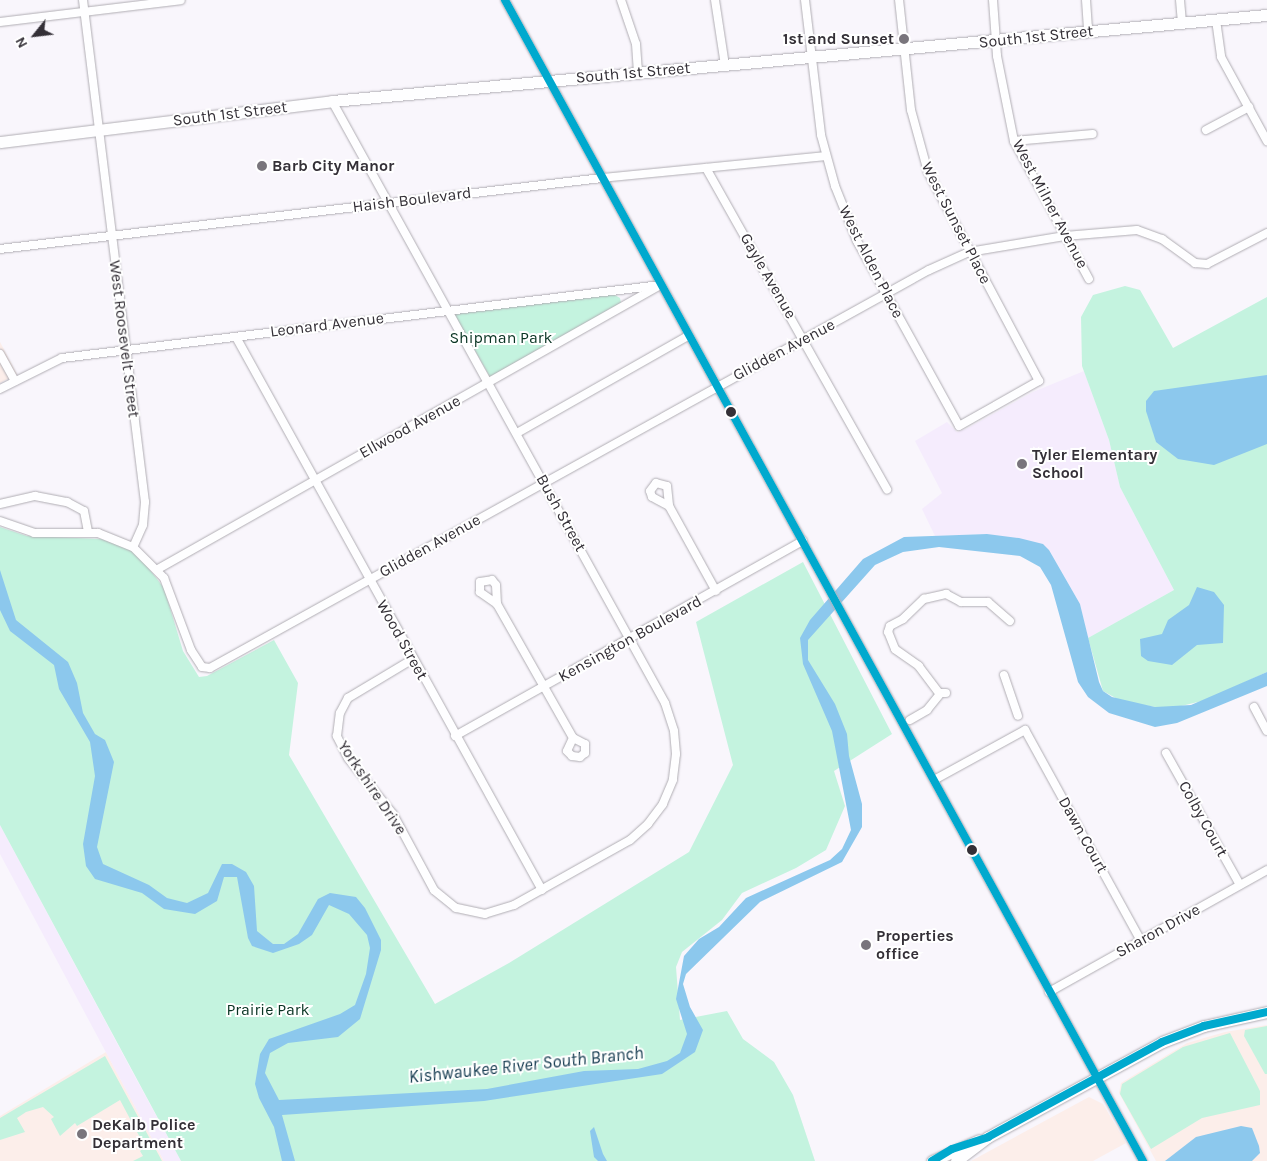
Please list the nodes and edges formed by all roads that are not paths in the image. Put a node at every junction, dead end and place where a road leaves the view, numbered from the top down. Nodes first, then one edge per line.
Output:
1 (83, 0) edge
2 (181, 0) edge
3 (504, 0) edge
4 (621, 0) edge
5 (715, 0) edge
6 (805, 0) edge
7 (900, 0) edge
8 (993, 0) edge
9 (1086, 0) edge
10 (1180, 0) edge
11 (84, 12) junction
12 (1267, 15) edge
13 (1216, 20) junction
14 (0, 22) edge
15 (1182, 23) junction
16 (1088, 32) junction
17 (997, 41) junction
18 (905, 48) junction
19 (813, 57) junction
20 (725, 65) junction
21 (638, 73) junction
22 (548, 81) junction
23 (332, 101) junction
24 (1248, 107) junction
25 (98, 130) junction
26 (1206, 130) dead end
27 (1093, 134) dead end
28 (1014, 141) junction
29 (1267, 141) edge
30 (0, 142) edge
31 (825, 156) junction
32 (706, 168) junction
33 (602, 178) junction
34 (390, 203) junction
35 (1264, 235) edge
36 (110, 236) junction
37 (1066, 236) junction
38 (0, 250) edge
39 (969, 252) junction
40 (1089, 279) dead end
41 (661, 285) junction
42 (886, 294) junction
43 (448, 310) junction
44 (236, 336) junction
45 (688, 336) junction
46 (804, 340) junction
47 (124, 349) junction
48 (0, 354) edge
49 (15, 381) junction
50 (489, 382) junction
51 (716, 387) junction
52 (0, 389) edge
53 (958, 426) joint
54 (517, 433) junction
55 (315, 480) junction
56 (545, 482) junction
57 (887, 490) dead end
58 (0, 504) edge
59 (669, 506) dead end
60 (0, 521) edge
61 (88, 532) junction
62 (803, 541) junction
63 (133, 547) junction
64 (158, 568) junction
65 (369, 580) junction
66 (716, 591) junction
67 (497, 604) dead end
68 (1010, 621) dead end
69 (630, 639) junction
70 (413, 658) junction
71 (1004, 675) dead end
72 (544, 687) junction
73 (1254, 707) dead end
74 (1018, 716) dead end
75 (910, 720) dead end
76 (1267, 731) edge
77 (455, 736) junction
78 (572, 738) dead end
79 (1166, 753) dead end
80 (934, 780) junction
81 (1267, 870) edge
82 (1240, 885) junction
83 (542, 890) junction
84 (1141, 941) junction
85 (1049, 992) junction
86 (1267, 1012) edge
87 (1096, 1077) junction
88 (988, 1137) junction
89 (932, 1161) edge
90 (956, 1161) edge
91 (1143, 1161) edge

1 - 11 street, West Roosevelt Street
2 - 11 street
3 - 22 street
4 - 21 street
5 - 20 street
6 - 19 street, West Alden Place
7 - 18 street, West Sunset Place
8 - 17 street, West Milner Avenue
9 - 16 street
10 - 15 street
11 - 14 street
11 - 25 street, West Roosevelt Street
12 - 13 street, South 1st Street
13 - 15 street, South 1st Street
13 - 24 street
15 - 16 street, South 1st Street
16 - 17 street, South 1st Street
17 - 18 street, South 1st Street
17 - 28 street, West Milner Avenue
18 - 19 street, South 1st Street
18 - 39 street, West Sunset Place
19 - 20 street, South 1st Street
19 - 31 street, West Alden Place
20 - 21 street, South 1st Street
21 - 22 street, South 1st Street
22 - 23 street, South 1st Street
22 - 33 street
23 - 25 street, South 1st Street
23 - 34 street, Bush Street
24 - 26 street
24 - 29 street
25 - 30 street, South 1st Street
25 - 36 street, West Roosevelt Street
27 - 28 street
28 - 37 street, West Milner Avenue
31 - 32 street, Haish Boulevard
31 - 42 street, West Alden Place
32 - 33 street, Haish Boulevard
32 - 46 street, Gayle Avenue
33 - 34 street, Haish Boulevard
33 - 41 street
34 - 36 street, Haish Boulevard
34 - 43 street, Bush Street
35 - 37 street, Glidden Avenue
36 - 38 street, Haish Boulevard
36 - 47 street, West Roosevelt Street
37 - 39 street, Glidden Avenue
37 - 40 street, West Milner Avenue
39 - 42 street, Glidden Avenue
39 - 53 street, West Sunset Place
41 - 43 street, Leonard Avenue
41 - 45 street
41 - 50 street, Ellwood Avenue
42 - 46 street, Glidden Avenue
42 - 53 street, West Alden Place
43 - 44 street, Leonard Avenue
43 - 50 street, Bush Street
44 - 47 street, Leonard Avenue
44 - 55 street, Wood Street
45 - 51 street
45 - 54 street
46 - 51 street, Glidden Avenue
46 - 57 street, Gayle Avenue
47 - 49 street, Leonard Avenue
47 - 63 street, West Roosevelt Street
48 - 49 street
49 - 52 street, Leonard Avenue
50 - 54 street, Bush Street
50 - 55 street, Ellwood Avenue
51 - 56 street, Glidden Avenue
51 - 62 street
54 - 56 street, Bush Street
55 - 64 street, Ellwood Avenue
55 - 65 street, Wood Street
56 - 65 street, Glidden Avenue
56 - 69 street, Bush Street
58 - 61 street
59 - 66 street
60 - 61 street
61 - 63 street
62 - 66 street, Kensington Boulevard
62 - 80 street
63 - 64 street
64 - 65 street, Glidden Avenue
65 - 70 street, Wood Street
66 - 69 street, Kensington Boulevard
67 - 72 street
68 - 75 street
69 - 72 street, Kensington Boulevard
69 - 83 street, Bush Street
70 - 77 street, Wood Street
70 - 83 street, Yorkshire Drive
71 - 74 street
72 - 77 street, Kensington Boulevard
72 - 78 street
73 - 76 street
77 - 83 street, Wood Street
79 - 82 street, Colby Court
80 - 84 street, Dawn Court
80 - 85 street
81 - 82 street, Sharon Drive
82 - 84 street, Sharon Drive
84 - 85 street, Sharon Drive
85 - 87 street
86 - 87 street
87 - 88 street
87 - 91 street
88 - 89 street
88 - 90 street

